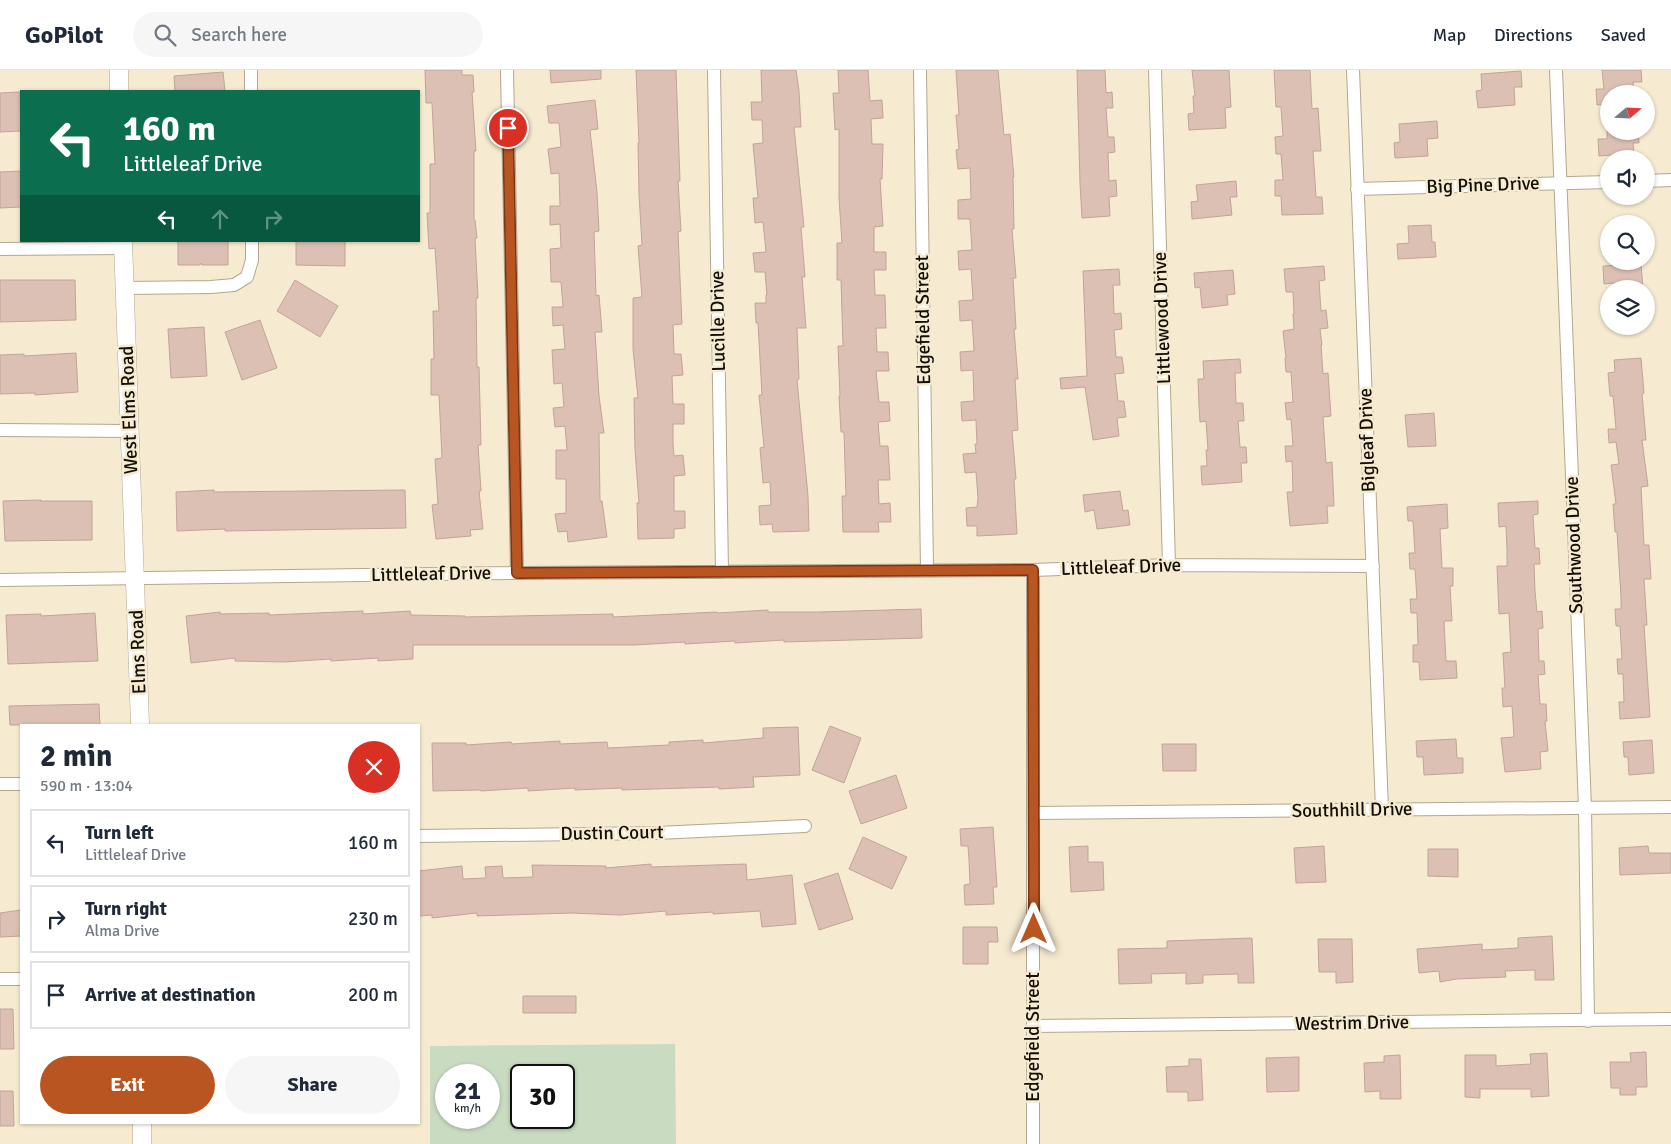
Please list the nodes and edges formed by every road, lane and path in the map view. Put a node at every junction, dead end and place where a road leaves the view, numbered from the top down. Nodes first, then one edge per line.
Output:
1 (119, 70) edge
2 (251, 70) edge
3 (506, 70) edge
4 (714, 70) edge
5 (920, 70) edge
6 (1155, 70) edge
7 (1353, 70) edge
8 (1556, 70) edge
9 (119, 90) edge
10 (251, 90) edge
11 (1671, 180) edge
12 (1655, 181) edge
13 (1600, 182) edge
14 (1560, 183) junction
15 (1357, 189) junction
16 (252, 242) edge
17 (123, 244) edge
18 (0, 249) edge
19 (125, 288) junction
20 (0, 430) edge
21 (130, 431) junction
22 (1169, 565) junction
23 (1372, 566) junction
24 (927, 570) junction
25 (1033, 570) junction
26 (722, 572) junction
27 (517, 573) junction
28 (135, 578) junction
29 (0, 580) edge
30 (140, 724) edge
31 (0, 784) edge
32 (20, 784) edge
33 (1671, 807) edge
34 (1585, 808) junction
35 (1382, 809) junction
36 (1034, 814) junction
37 (805, 826) dead end
38 (420, 836) edge
39 (0, 979) edge
40 (20, 979) edge
41 (1671, 1019) edge
42 (1588, 1021) junction
43 (1034, 1026) junction
44 (142, 1124) edge
45 (142, 1144) edge
46 (1033, 1144) edge

1 - 9 main road
2 - 10 street
3 - 27 street
4 - 26 street, Lucille Drive
5 - 24 street, Edgefield Street
6 - 22 street, Littlewood Drive
7 - 15 street, Bigleaf Drive
8 - 14 street, Southwood Drive
11 - 12 street
13 - 14 street, Big Pine Drive
14 - 15 street, Big Pine Drive
14 - 34 street, Southwood Drive
15 - 23 street, Bigleaf Drive
16 - 19 street
17 - 18 street
17 - 19 main road, West Elms Road
19 - 21 main road, West Elms Road
20 - 21 street
21 - 28 main road, West Elms Road
22 - 23 street, Littleleaf Drive
22 - 25 street, Littleleaf Drive
23 - 35 street, Bigleaf Drive
24 - 25 street, Littleleaf Drive
24 - 26 street, Littleleaf Drive
25 - 36 street, Edgefield Street
26 - 27 street, Littleleaf Drive
27 - 28 street, Littleleaf Drive
28 - 29 street, Littleleaf Drive
28 - 30 main road, Elms Road
31 - 32 street
33 - 34 street, Southhill Drive
34 - 35 street, Southhill Drive
34 - 42 street, Southwood Drive
35 - 36 street, Southhill Drive
36 - 43 street, Edgefield Street
37 - 38 street, Dustin Court
39 - 40 street
41 - 42 street, Westrim Drive
42 - 43 street, Westrim Drive
43 - 46 street, Edgefield Street
44 - 45 main road

